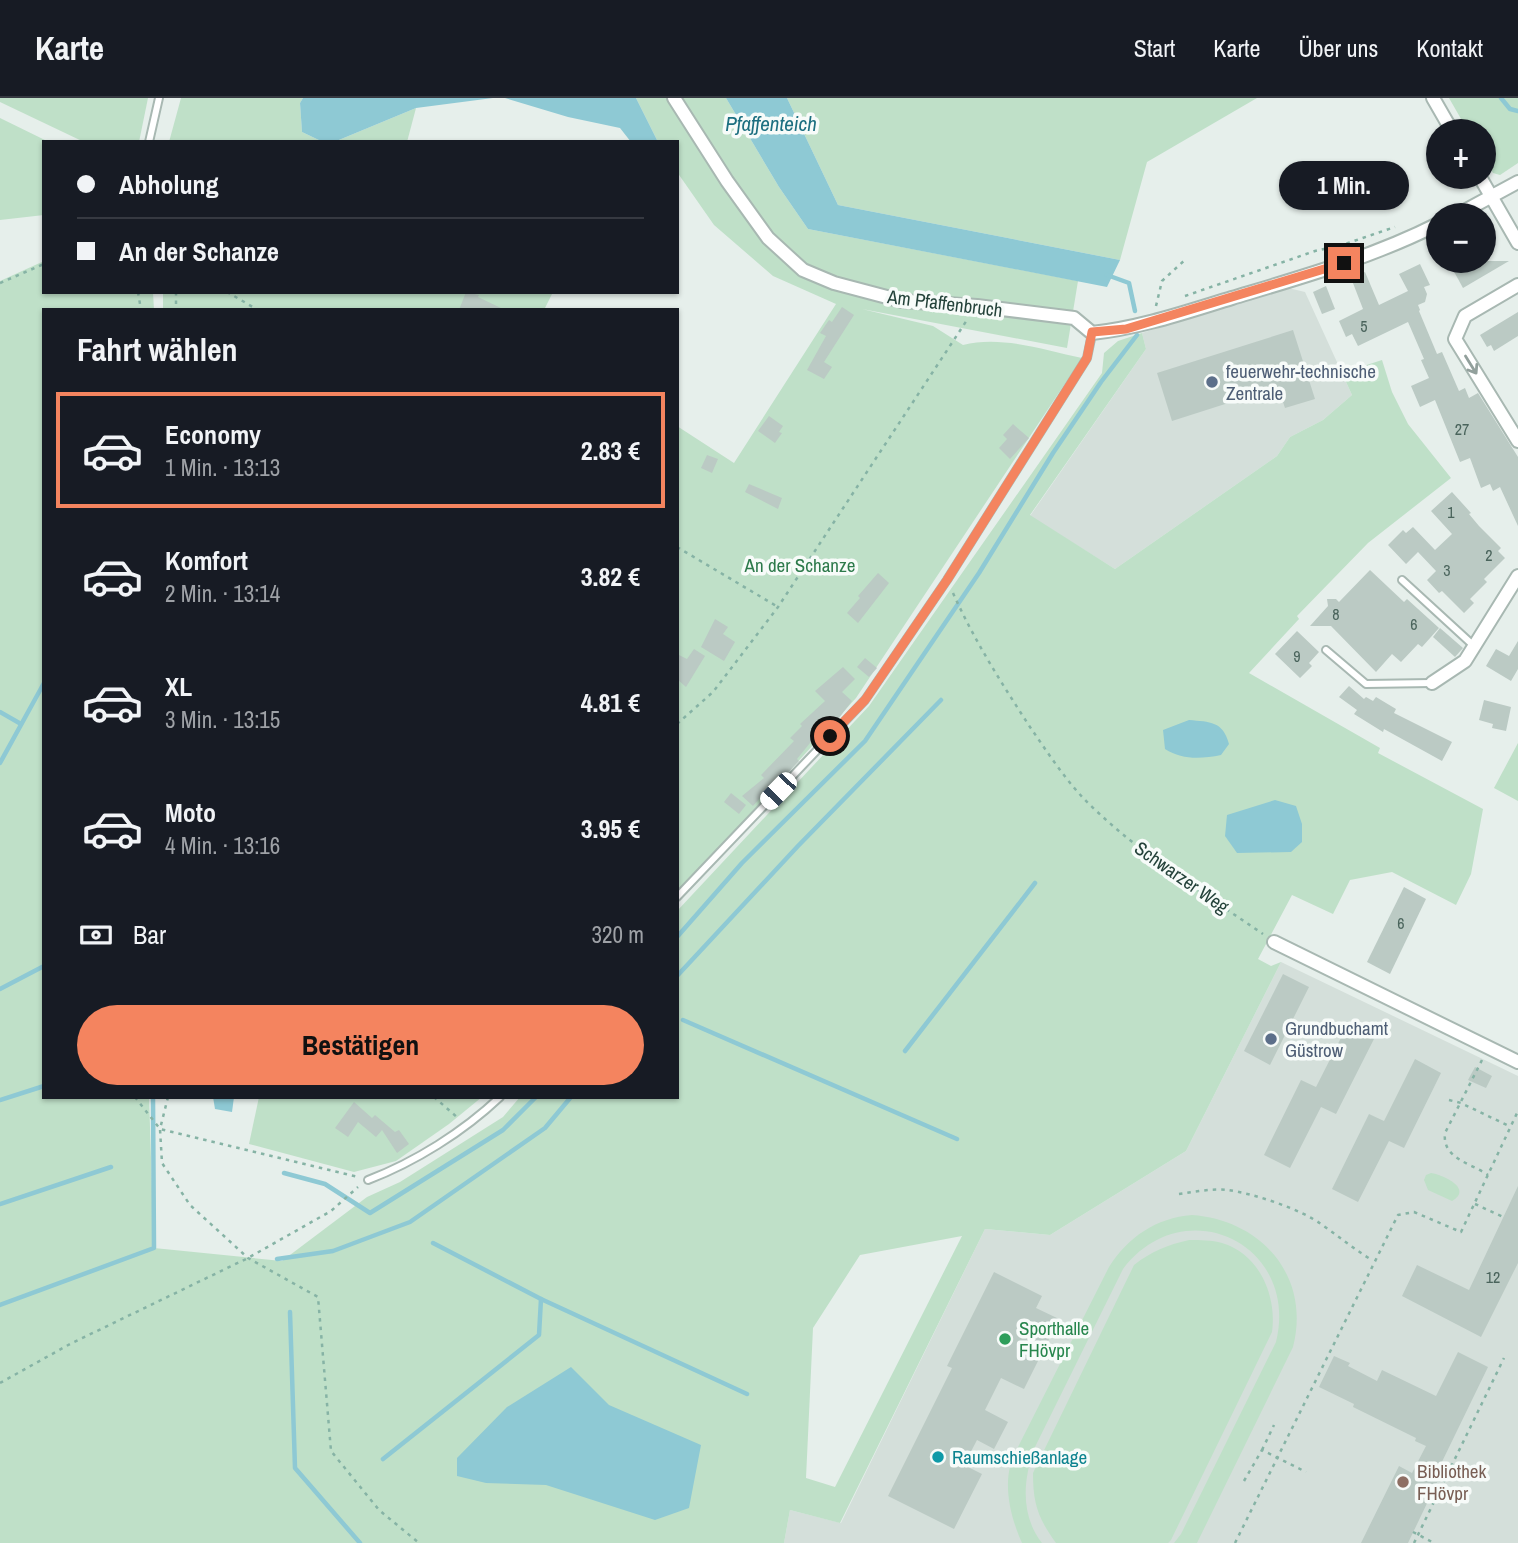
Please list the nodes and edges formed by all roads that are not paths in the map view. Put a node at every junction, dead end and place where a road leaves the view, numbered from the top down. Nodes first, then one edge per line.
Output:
1 (159, 98) edge
2 (674, 98) edge
3 (1433, 98) edge
4 (1445, 119) edge
5 (149, 140) edge
6 (1518, 182) edge
7 (1487, 189) edge
8 (1492, 197) junction
9 (1480, 203) edge
10 (1426, 230) edge
11 (1518, 243) edge
12 (1518, 285) edge
13 (1092, 332) junction
14 (1518, 441) edge
15 (1518, 576) edge
16 (1402, 580) dead end
17 (1474, 646) junction
18 (1326, 650) dead end
19 (1432, 683) joint
20 (679, 895) edge
21 (1274, 942) road end
22 (1518, 1062) edge
23 (498, 1099) edge
24 (368, 1180) road end

1 - 5 lane
2 - 13 street, Am Pfaffenbruch
3 - 4 street
6 - 8 street
7 - 8 street
8 - 9 street
8 - 11 street
10 - 13 street
12 -> 14 street
13 - 20 lane
15 - 17 street
16 - 17 lane
17 - 19 street
18 - 19 lane
21 - 22 street
23 - 24 lane

